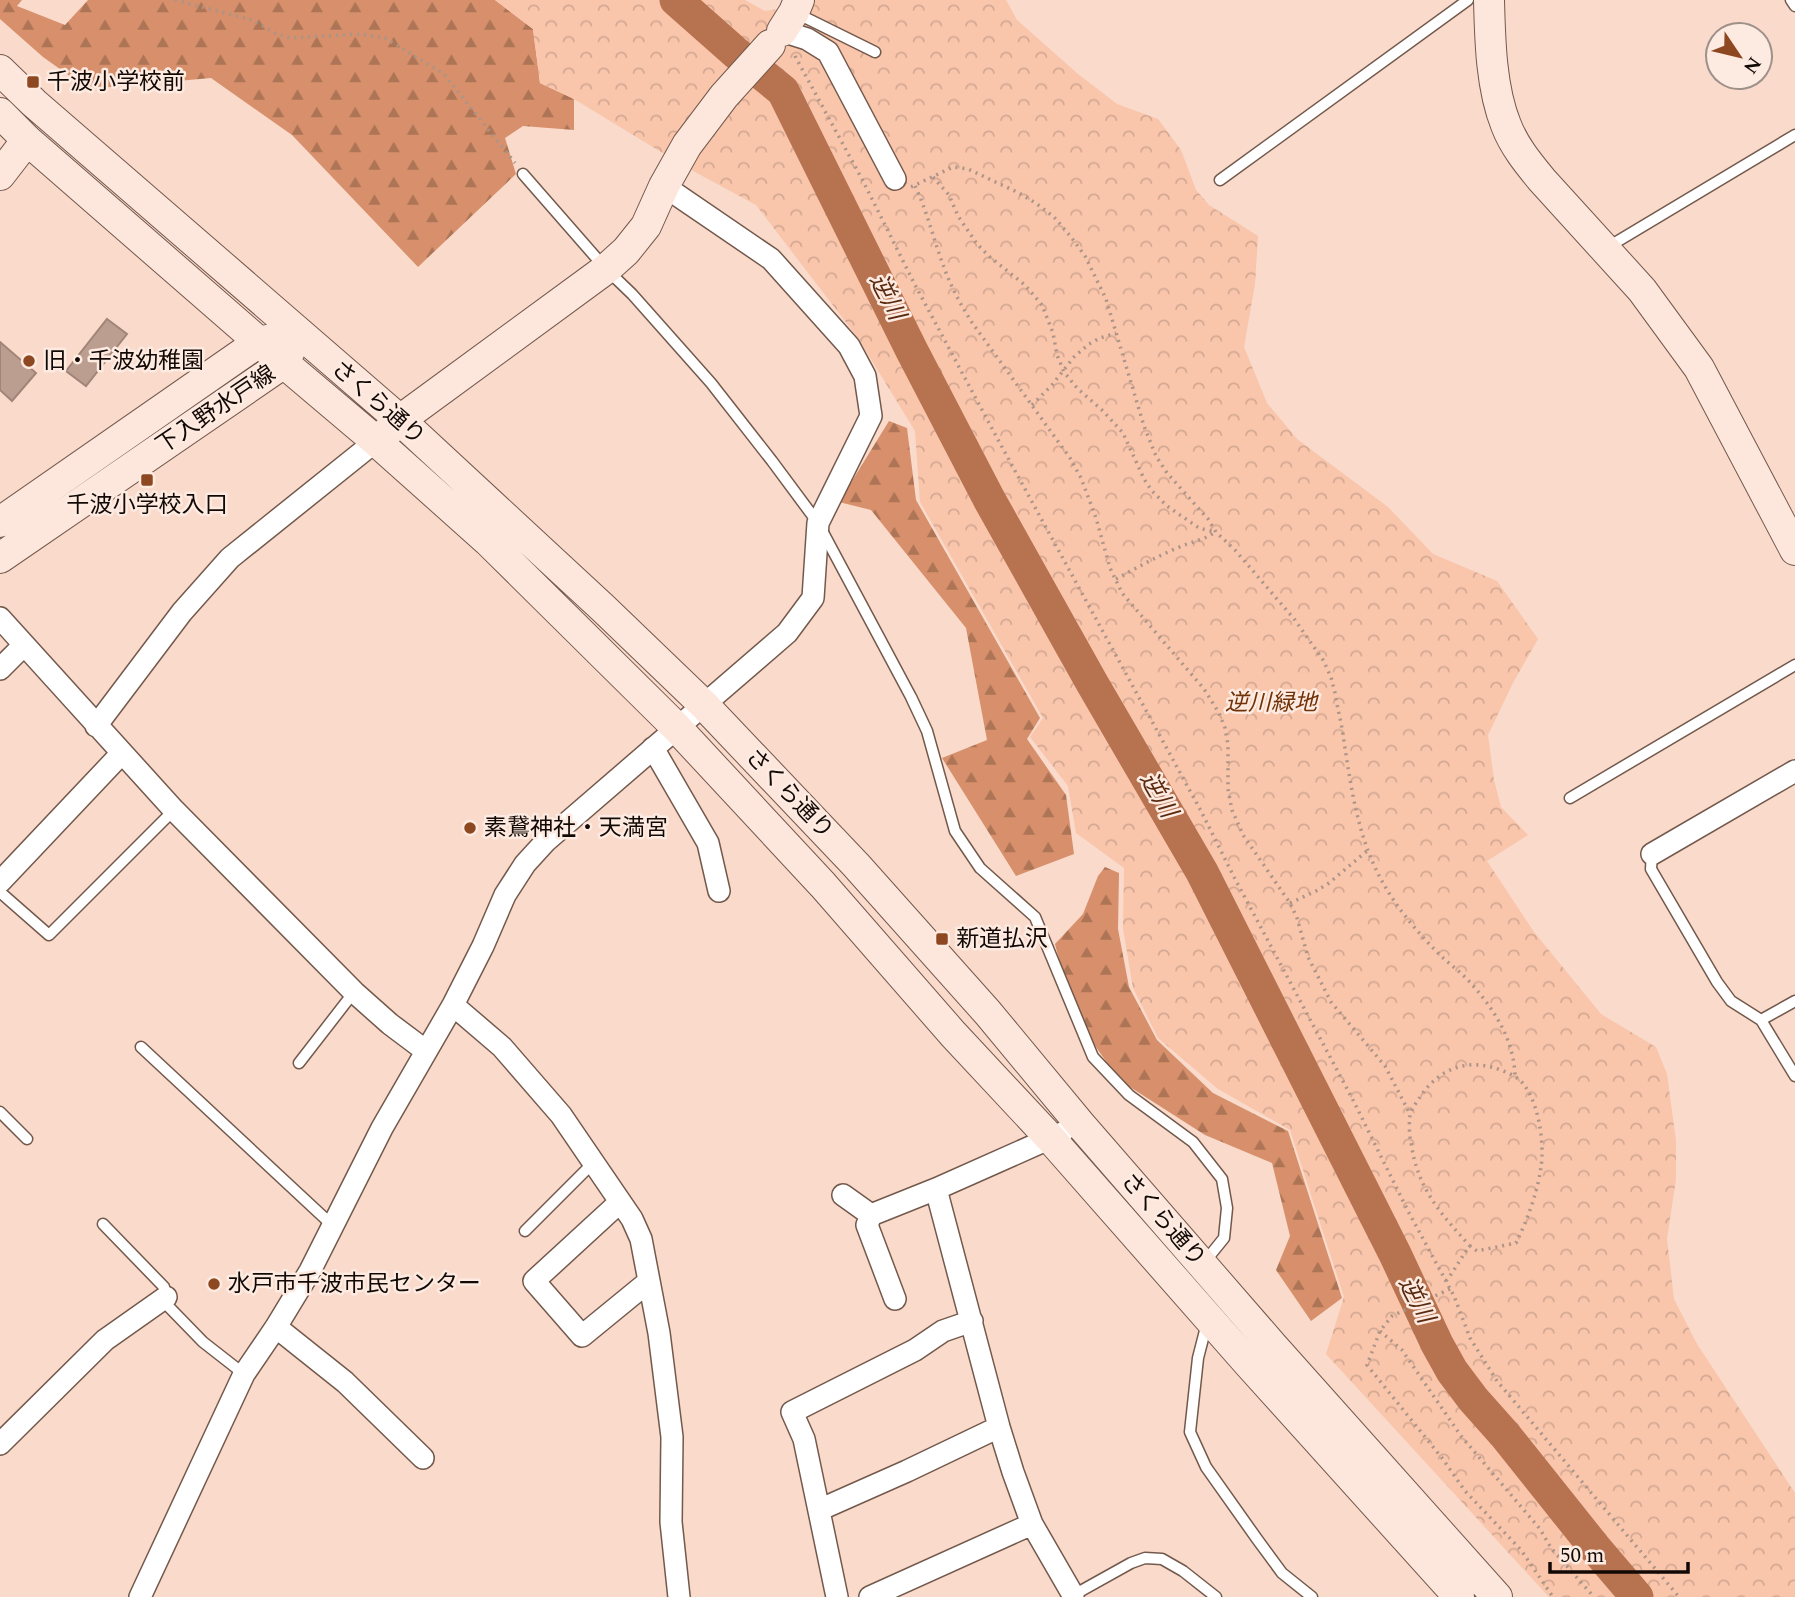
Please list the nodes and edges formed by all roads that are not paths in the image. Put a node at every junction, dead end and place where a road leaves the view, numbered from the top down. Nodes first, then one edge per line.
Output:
1 (1468, 0) edge
2 (1489, 0) edge
3 (1791, 0) edge
4 (1795, 6) edge
5 (786, 22) edge
6 (876, 52) dead end
7 (0, 70) edge
8 (0, 113) edge
9 (1795, 135) edge
10 (27, 140) junction
11 (523, 174) road end
12 (0, 175) edge
13 (1220, 180) dead end
14 (905, 182) road end
15 (664, 186) junction
16 (1605, 249) junction
17 (606, 269) junction
18 (298, 333) junction
19 (259, 342) junction
20 (284, 363) junction
21 (400, 420) junction
22 (376, 441) junction
23 (0, 522) edge
24 (818, 523) junction
25 (1795, 550) edge
26 (0, 558) edge
27 (0, 618) edge
28 (24, 645) junction
29 (1795, 665) edge
30 (0, 669) edge
31 (704, 705) junction
32 (96, 726) junction
33 (677, 728) junction
34 (653, 748) junction
35 (122, 753) junction
36 (1795, 771) edge
37 (1570, 799) dead end
38 (174, 810) junction
39 (1652, 854) joint
40 (0, 882) edge
41 (719, 891) dead end
42 (0, 892) edge
43 (354, 992) junction
44 (1795, 1001) edge
45 (453, 1005) junction
46 (1761, 1020) junction
47 (141, 1047) dead end
48 (426, 1051) junction
49 (299, 1063) dead end
50 (1795, 1076) edge
51 (0, 1112) edge
52 (1080, 1124) junction
53 (27, 1139) dead end
54 (1051, 1139) junction
55 (594, 1162) junction
56 (936, 1189) junction
57 (843, 1195) dead end
58 (621, 1202) junction
59 (871, 1214) junction
60 (103, 1224) dead end
61 (332, 1226) junction
62 (525, 1231) dead end
63 (1202, 1265) junction
64 (648, 1282) junction
65 (166, 1297) junction
66 (895, 1299) dead end
67 (1208, 1317) junction
68 (972, 1321) junction
69 (276, 1327) junction
70 (244, 1374) junction
71 (999, 1427) junction
72 (0, 1444) edge
73 (423, 1458) dead end
74 (819, 1510) junction
75 (1032, 1524) junction
76 (1071, 1596) edge
77 (140, 1597) edge
78 (679, 1597) edge
79 (837, 1597) edge
80 (870, 1597) edge
81 (1216, 1597) edge
82 (1312, 1597) edge
83 (1459, 1597) edge
84 (1496, 1597) edge

1 - 13 lane
2 - 16 street
3 - 4 lane
5 - 6 lane
5 - 14 street
5 - 15 street
7 - 18 street, さくら通り
8 - 10 street, さくら通り
9 - 16 lane
10 - 12 street
10 - 19 street, さくら通り
11 - 17 lane
15 - 17 street
15 - 24 street
16 - 25 street
17 - 21 street
17 - 24 lane
18 - 19 street, 下入野水戸線
18 - 20 street, 下入野水戸線
18 - 21 street, さくら通り
19 - 20 street, さくら通り
19 - 23 street, 下入野水戸線
20 - 22 street, さくら通り
20 - 26 street, 下入野水戸線
21 - 22 street
21 - 31 street, さくら通り
22 - 32 street
22 - 33 street, さくら通り
24 - 31 street
24 - 63 lane
27 - 28 street
28 - 30 street
28 - 32 street
29 - 37 lane
31 - 33 street
31 - 52 street, さくら通り
32 - 35 street
33 - 34 street
33 - 54 street, さくら通り
34 - 41 street
34 - 45 street
35 - 38 street
35 - 40 street
36 - 39 street
38 - 42 lane
38 - 43 street
39 - 46 lane
43 - 48 street
43 - 49 lane
44 - 46 lane
45 - 48 street
45 - 55 street
46 - 50 lane
47 - 61 lane
48 - 61 street
51 - 53 lane
52 - 54 street
52 - 63 street, さくら通り
54 - 56 street
54 - 67 street, さくら通り
55 - 58 street
55 - 62 lane
56 - 59 street
56 - 68 street
57 - 59 street
58 - 64 street
58 - 64 street
59 - 66 street
60 - 65 lane
61 - 69 street
63 - 84 street, さくら通り
64 - 78 street
65 - 70 lane
65 - 72 street
67 - 82 lane
67 - 83 street, さくら通り
68 - 71 street
68 - 74 street
69 - 70 street
69 - 73 street
70 - 77 street
71 - 74 street
71 - 75 street
74 - 79 street
75 - 76 street
75 - 80 street
76 - 81 lane

